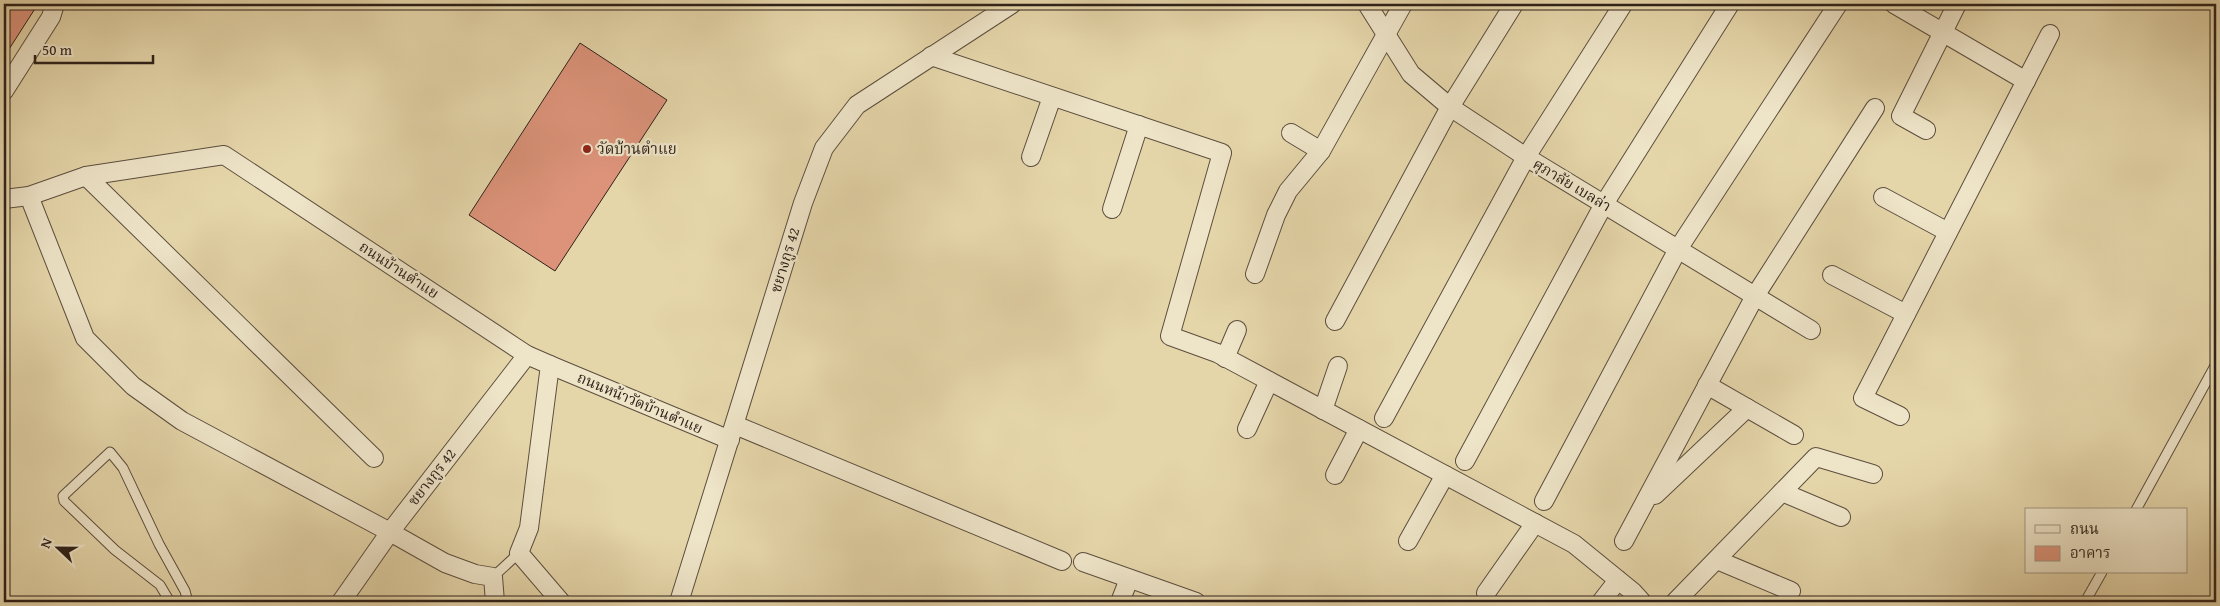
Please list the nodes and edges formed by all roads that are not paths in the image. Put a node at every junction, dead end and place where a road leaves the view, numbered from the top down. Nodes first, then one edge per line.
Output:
1 (55, 4) edge
2 (1012, 4) edge
3 (1367, 4) edge
4 (1403, 4) edge
5 (1514, 4) edge
6 (1730, 4) edge
7 (1838, 4) edge
8 (1894, 4) edge
9 (1958, 4) edge
10 (1622, 6) dead end
11 (1943, 32) junction
12 (1386, 33) junction
13 (2050, 34) dead end
14 (931, 56) junction
15 (2026, 81) junction
16 (4, 91) edge
17 (1052, 97) junction
18 (1450, 107) junction
19 (1875, 108) dead end
20 (1139, 125) junction
21 (1926, 130) dead end
22 (1291, 132) dead end
23 (1321, 151) junction
24 (1031, 156) dead end
25 (1526, 157) junction
26 (86, 176) junction
27 (29, 196) junction
28 (1883, 197) dead end
29 (4, 199) edge
30 (1604, 204) junction
31 (1112, 209) dead end
32 (1948, 232) junction
33 (1678, 249) junction
34 (1255, 274) dead end
35 (1832, 275) dead end
36 (1755, 296) junction
37 (1906, 314) junction
38 (1335, 321) dead end
39 (1237, 330) dead end
40 (1811, 330) dead end
41 (527, 355) junction
42 (1225, 358) junction
43 (2216, 364) edge
44 (550, 366) junction
45 (1338, 366) dead end
46 (1269, 381) junction
47 (1708, 385) junction
48 (1747, 408) junction
49 (1323, 410) junction
50 (1900, 416) dead end
51 (1384, 418) dead end
52 (1247, 429) dead end
53 (1359, 429) junction
54 (732, 433) junction
55 (1794, 435) dead end
56 (374, 458) dead end
57 (1464, 461) dead end
58 (1872, 474) dead end
59 (1335, 475) dead end
60 (1445, 475) junction
61 (1782, 492) junction
62 (1544, 501) dead end
63 (1644, 504) junction
64 (2137, 508) edge
65 (1841, 517) dead end
66 (1535, 523) junction
67 (390, 532) junction
68 (1408, 541) dead end
69 (1624, 541) dead end
70 (519, 553) junction
71 (1717, 560) junction
72 (1062, 561) dead end
73 (1083, 562) dead end
74 (2101, 574) edge
75 (493, 577) junction
76 (1129, 579) junction
77 (1618, 580) junction
78 (1791, 591) dead end
79 (1486, 593) dead end
80 (170, 602) edge
81 (188, 602) edge
82 (341, 602) edge
83 (494, 602) edge
84 (561, 602) edge
85 (679, 602) edge
86 (1120, 602) edge
87 (1196, 602) edge
88 (1601, 602) edge
89 (1642, 602) edge
90 (1676, 602) edge
91 (2085, 602) edge

1 - 16 street
2 - 14 street, ชยางกูร 42
3 - 12 street, ศุภาลัย เบลล่า
4 - 12 street
5 - 18 street
6 - 30 street
7 - 33 street
8 - 11 street
9 - 11 street
10 - 25 street
11 - 15 street
11 - 21 street
12 - 18 street, ศุภาลัย เบลล่า
12 - 23 street
13 - 15 street
14 - 17 street
14 - 54 street, ชยางกูร 42
15 - 32 street
17 - 20 street
17 - 24 street
18 - 25 street, ศุภาลัย เบลล่า
18 - 38 street
19 - 36 street
20 - 31 street
20 - 42 street
22 - 23 street
23 - 34 street
25 - 30 street, ศุภาลัย เบลล่า
25 - 51 street
26 - 27 street, ถนนบ้านตำแย
26 - 41 street, ถนนบ้านตำแย
26 - 56 street
27 - 29 street, ถนนบ้านตำแย
27 - 67 street
28 - 32 street
30 - 33 street, ศุภาลัย เบลล่า
30 - 57 street
32 - 37 street
33 - 36 street, ศุภาลัย เบลล่า
33 - 62 street
35 - 37 street
36 - 40 street, ศุภาลัย เบลล่า
36 - 47 street
37 - 50 street
39 - 42 street
41 - 44 street, ถนนบ้านตำแย
41 - 67 street, ชยางกูร 42
42 - 46 street
43 - 64 lane
44 - 54 street, ถนนหน้าวัดบ้านตำแย
44 - 70 street
45 - 49 street
46 - 49 street
46 - 52 street
47 - 48 street
47 - 63 street
48 - 55 street
48 - 63 street
49 - 53 street
53 - 59 street
53 - 60 street
54 - 72 street, ถนนหน้าวัดบ้านตำแย
54 - 85 street, ชยางกูร 42
58 - 61 street
60 - 66 street
60 - 68 street
61 - 65 street
61 - 71 street
63 - 69 street
66 - 77 street
66 - 79 street
67 - 75 street
67 - 82 street, ชยางกูร 42
70 - 75 lane
70 - 84 street
71 - 78 street
71 - 90 street
73 - 76 street
74 - 91 lane
75 - 83 street
76 - 86 street
76 - 87 street
77 - 88 street
77 - 89 street
80 - 81 lane

